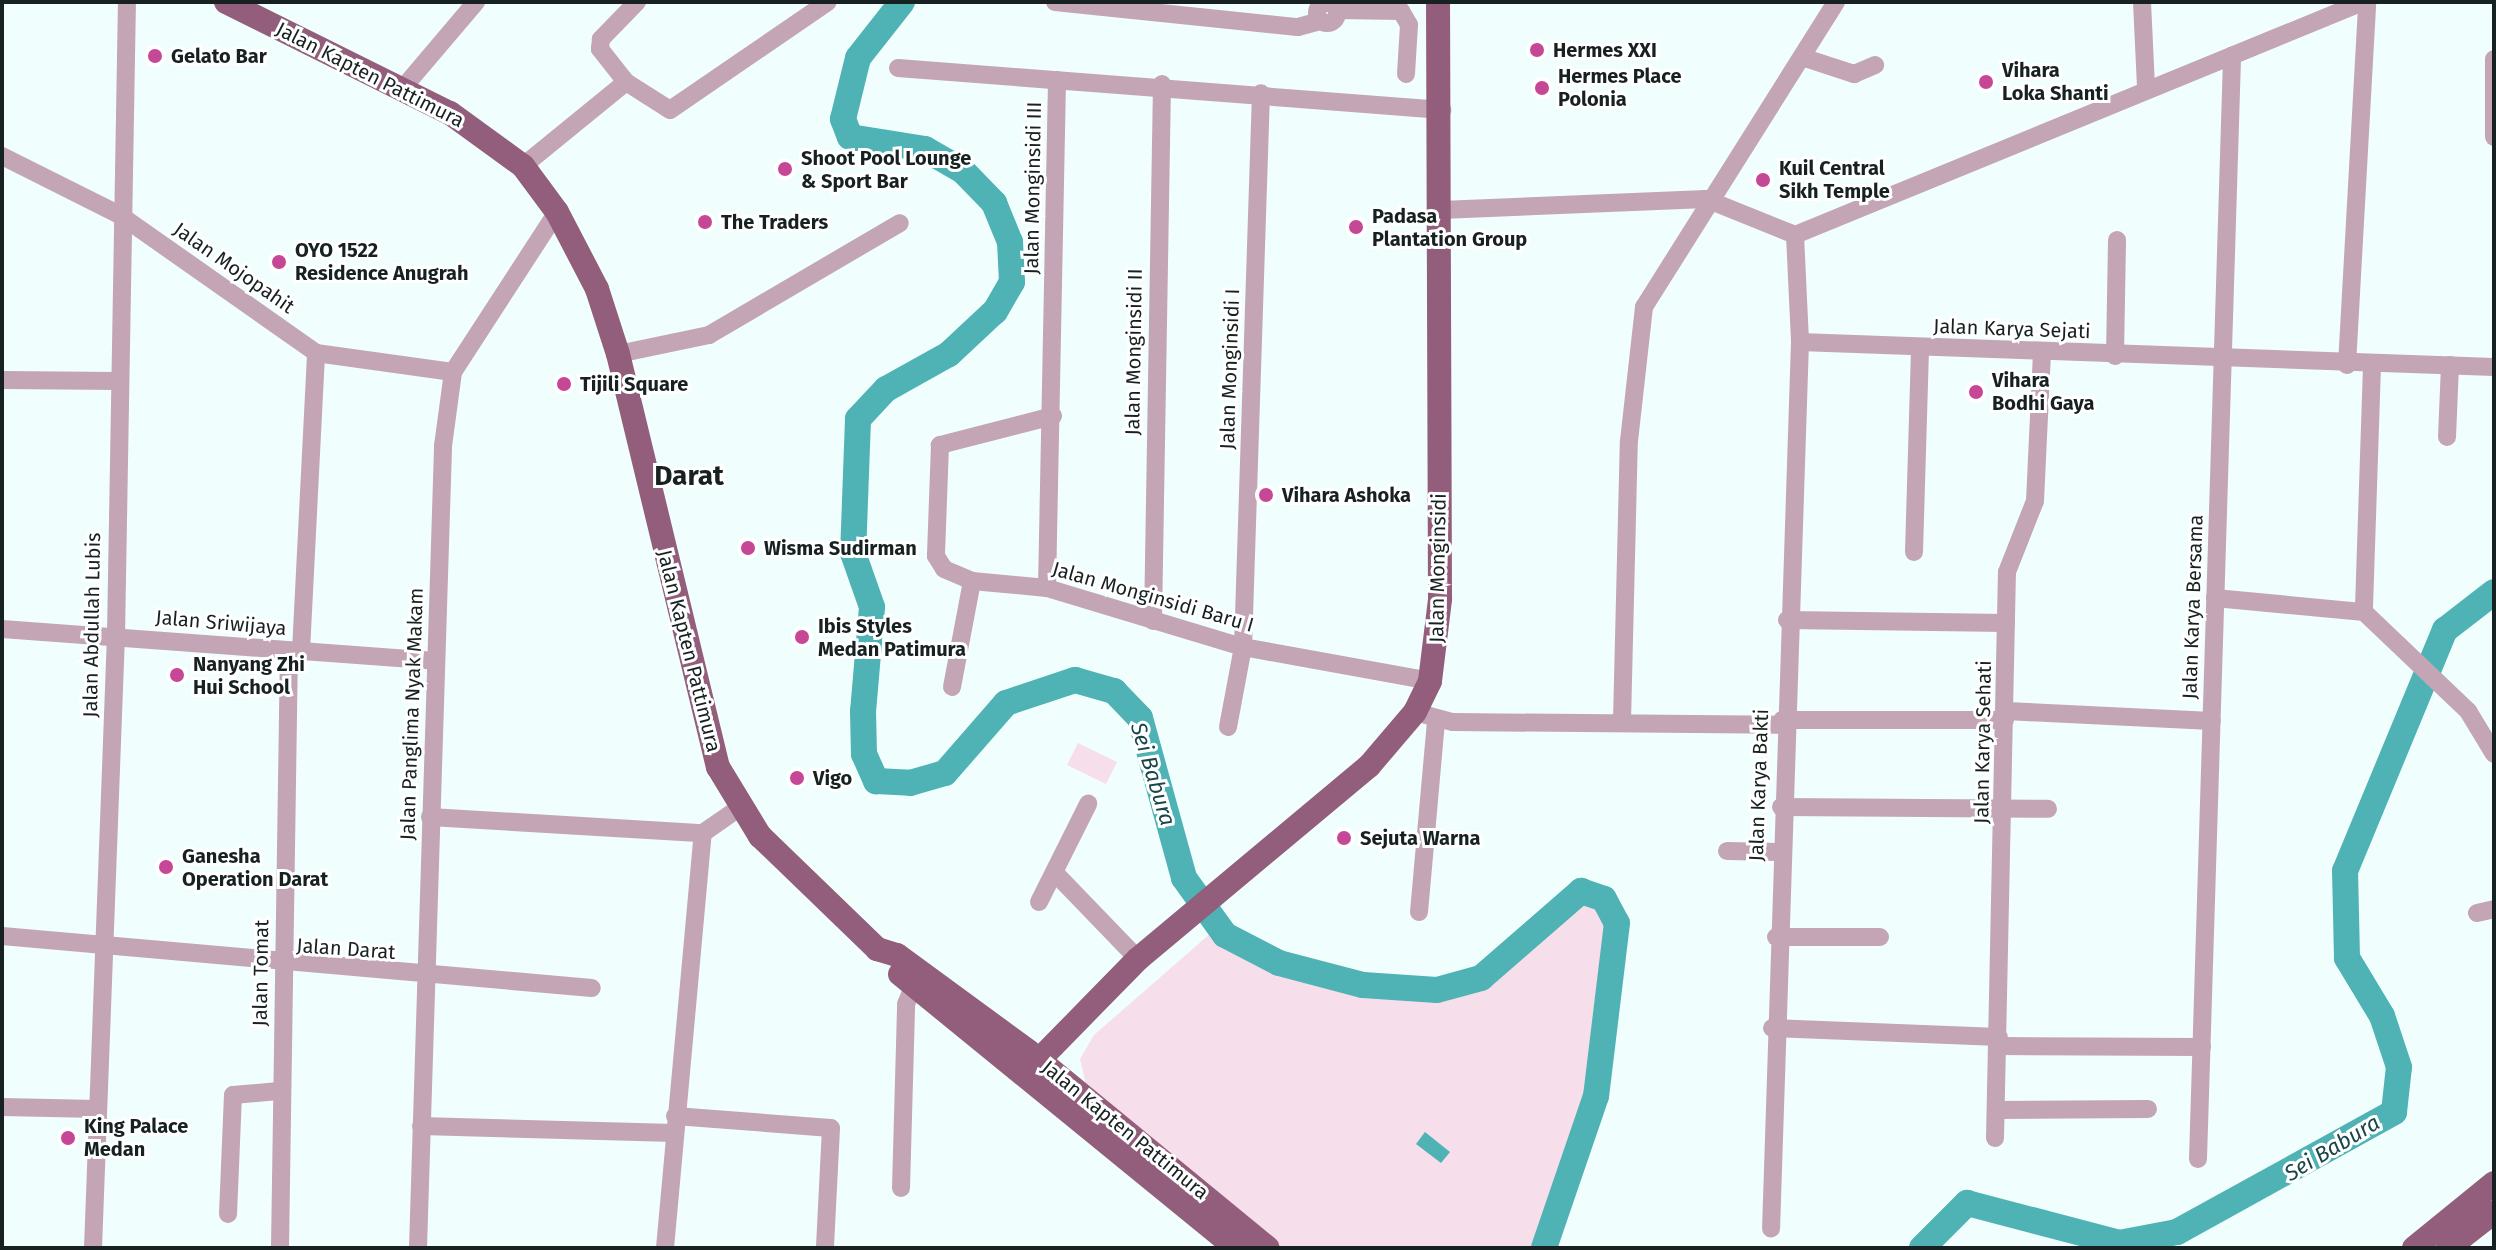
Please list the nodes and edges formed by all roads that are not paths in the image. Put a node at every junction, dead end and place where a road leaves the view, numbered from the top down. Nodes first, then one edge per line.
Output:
1 (127, 2) edge
2 (226, 2) edge
3 (476, 2) edge
4 (637, 2) edge
5 (828, 2) edge
6 (1055, 2) edge
7 (1438, 2) edge
8 (1836, 2) edge
9 (2142, 2) edge
10 (2365, 2) edge
11 (1327, 6) edge
12 (2232, 56) junction
13 (1805, 58) junction
14 (2494, 59) edge
15 (1875, 65) dead end
16 (898, 68) dead end
17 (1406, 74) dead end
18 (1057, 80) junction
19 (626, 82) junction
20 (1162, 84) junction
21 (403, 88) junction
22 (2146, 88) junction
23 (1261, 93) junction
24 (1442, 110) junction
25 (2494, 137) edge
26 (2, 156) edge
27 (523, 166) junction
28 (1706, 199) junction
29 (1441, 210) junction
30 (557, 212) junction
31 (120, 215) junction
32 (900, 223) dead end
33 (1795, 235) junction
34 (2117, 240) dead end
35 (1800, 342) junction
36 (1920, 347) junction
37 (316, 353) junction
38 (2042, 353) junction
39 (618, 354) junction
40 (2115, 356) junction
41 (2222, 360) junction
42 (2347, 365) junction
43 (2450, 365) junction
44 (2372, 366) junction
45 (2494, 367) edge
46 (453, 372) junction
47 (2, 380) edge
48 (118, 381) junction
49 (1053, 416) junction
50 (2447, 437) dead end
51 (1914, 552) dead end
52 (972, 581) junction
53 (1047, 588) junction
54 (2215, 598) junction
55 (2364, 612) junction
56 (1787, 620) junction
57 (1153, 621) junction
58 (2006, 623) junction
59 (2, 629) edge
60 (116, 636) junction
61 (1243, 647) junction
62 (295, 651) junction
63 (436, 661) junction
64 (1430, 681) junction
65 (952, 687) dead end
66 (1426, 716) junction
67 (2006, 716) junction
68 (1622, 721) junction
69 (2212, 721) junction
70 (1782, 722) junction
71 (1228, 727) dead end
72 (2493, 749) edge
73 (1088, 804) dead end
74 (1781, 807) junction
75 (739, 808) junction
76 (2048, 809) dead end
77 (2004, 810) junction
78 (430, 817) junction
79 (703, 833) junction
80 (1727, 851) dead end
81 (1779, 852) junction
82 (1056, 874) junction
83 (1039, 902) dead end
84 (1419, 912) dead end
85 (2, 936) edge
86 (1776, 937) junction
87 (1880, 937) dead end
88 (102, 943) junction
89 (883, 958) junction
90 (1138, 959) junction
91 (285, 966) junction
92 (424, 977) junction
93 (914, 985) junction
94 (592, 988) dead end
95 (1772, 1028) junction
96 (1999, 1041) junction
97 (2202, 1047) junction
98 (1039, 1060) junction
99 (279, 1091) junction
100 (2, 1107) edge
101 (98, 1109) junction
102 (2148, 1109) dead end
103 (1996, 1110) junction
104 (674, 1125) junction
105 (421, 1126) junction
106 (1995, 1138) dead end
107 (2198, 1159) dead end
108 (2494, 1183) edge
109 (901, 1188) dead end
110 (2494, 1212) edge
111 (228, 1214) dead end
112 (1771, 1229) dead end
113 (93, 1248) edge
114 (280, 1248) edge
115 (418, 1248) edge
116 (665, 1248) edge
117 (825, 1248) edge
118 (1236, 1248) edge
119 (1268, 1248) edge
120 (2414, 1248) edge
121 (2448, 1248) edge

1 - 31 street, Jalan Abdullah Lubis
2 - 21 main road, Jalan Kapten Pattimura
3 - 21 street
4 - 19 street
5 - 19 street
6 - 11 street
7 - 24 main road, Jalan Monginsidi
8 - 13 street
9 - 22 street
10 - 12 street
10 - 42 street
11 - 17 street
12 - 22 street
12 - 41 street, Jalan Karya Bersama
13 - 15 street
13 - 28 street
14 - 25 street
16 - 18 street
18 - 20 street, Jalan Monginsidi III
18 - 49 street, Jalan Monginsidi III
19 - 27 street
20 - 23 street, Jalan Monginsidi III
20 - 57 street, Jalan Monginsidi II
21 - 27 main road, Jalan Kapten Pattimura
22 - 33 street
23 - 24 street, Jalan Monginsidi III
23 - 61 street, Jalan Monginsidi I
24 - 29 main road, Jalan Monginsidi
26 - 31 street, Jalan Mojopahit
27 - 30 main road, Jalan Kapten Pattimura
28 - 29 street
28 - 33 street
28 - 68 street
29 - 64 main road, Jalan Monginsidi
30 - 39 main road, Jalan Kapten Pattimura
30 - 46 street, Jalan Panglima Nyak Makam
31 - 37 street, Jalan Mojopahit
31 - 48 street, Jalan Abdullah Lubis
32 - 39 street
33 - 35 street, Jalan Karya Bakti
34 - 40 street
35 - 36 street, Jalan Karya Sejati
35 - 56 street, Jalan Karya Bakti
36 - 38 street, Jalan Karya Sejati
36 - 51 street
37 - 46 street, Jalan Mojopahit
37 - 62 street, Jalan Tomat
38 - 40 street, Jalan Karya Sejati
38 - 58 street, Jalan Karya Sehati
39 - 75 main road, Jalan Kapten Pattimura
40 - 41 street, Jalan Karya Sejati
41 - 42 street, Jalan Karya Sejati
41 - 54 street, Jalan Karya Bersama
42 - 44 street, Jalan Karya Sejati
43 - 44 street, Jalan Karya Sejati
43 - 45 street, Jalan Karya Sejati
43 - 50 street
44 - 55 street
46 - 63 street, Jalan Panglima Nyak Makam
47 - 48 street
48 - 60 street, Jalan Abdullah Lubis
49 - 52 street, Jalan Monginsidi Baru I
49 - 53 street, Jalan Monginsidi III
52 - 53 street, Jalan Monginsidi Baru I
52 - 65 street
53 - 57 street, Jalan Monginsidi Baru I
54 - 55 street
54 - 69 street, Jalan Karya Bersama
55 - 72 street
56 - 58 street
56 - 70 street, Jalan Karya Bakti
57 - 61 street, Jalan Monginsidi Baru I
58 - 67 street, Jalan Karya Sehati
59 - 60 street, Jalan Sriwijaya
60 - 62 street, Jalan Sriwijaya
60 - 88 street, Jalan Abdullah Lubis
61 - 64 street, Jalan Monginsidi Baru I
61 - 71 street, Jalan Monginsidi I
62 - 63 street, Jalan Sriwijaya
62 - 91 street, Jalan Tomat
63 - 78 street, Jalan Panglima Nyak Makam
64 - 66 main road, Jalan Monginsidi
66 - 68 street
66 - 84 street
66 - 90 main road, Jalan Monginsidi
67 - 69 street
67 - 70 street
67 - 77 street, Jalan Karya Sehati
68 - 70 street
69 - 97 street, Jalan Karya Bersama
70 - 74 street, Jalan Karya Bakti
73 - 82 street
74 - 77 street
74 - 81 street, Jalan Karya Bakti
75 - 79 street
75 - 89 main road, Jalan Kapten Pattimura
76 - 77 street
77 - 96 street, Jalan Karya Sehati
78 - 79 street
78 - 92 street, Jalan Panglima Nyak Makam
79 - 104 street
80 - 81 street
81 - 86 street, Jalan Karya Bakti
82 - 83 street
82 - 90 street
85 - 88 street, Jalan Darat
86 - 87 street
86 - 95 street, Jalan Karya Bakti
88 - 91 street, Jalan Darat
88 - 101 street, Jalan Abdullah Lubis
89 - 93 main road, Jalan Kapten Pattimura
89 - 98 main road, Jalan Kapten Pattimura
90 - 98 main road, Jalan Monginsidi
91 - 92 street, Jalan Darat
91 - 99 street, Jalan Tomat
92 - 94 street, Jalan Darat
92 - 105 street, Jalan Panglima Nyak Makam
93 - 109 street
93 - 118 main road, Jalan Kapten Pattimura
95 - 96 street
95 - 112 street, Jalan Karya Bakti
96 - 97 street
96 - 103 street, Jalan Karya Sehati
97 - 107 street, Jalan Karya Bersama
98 - 119 main road, Jalan Kapten Pattimura
99 - 111 street
99 - 114 street, Jalan Tomat
100 - 101 street
101 - 113 street, Jalan Abdullah Lubis
102 - 103 street
103 - 106 street, Jalan Karya Sehati
104 - 105 street
104 - 116 street
104 - 117 street
105 - 115 street, Jalan Panglima Nyak Makam
108 - 120 main road
110 - 121 main road

